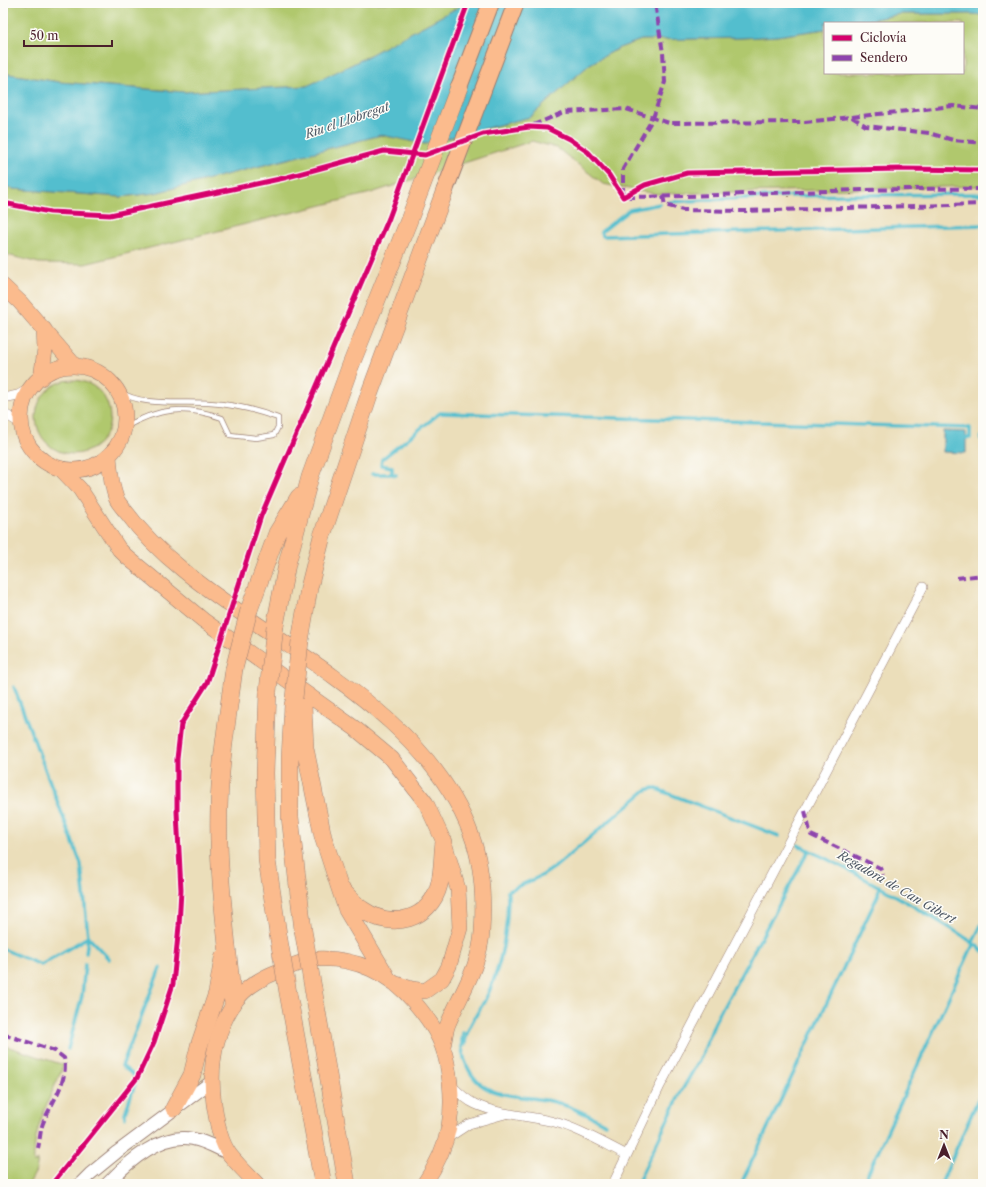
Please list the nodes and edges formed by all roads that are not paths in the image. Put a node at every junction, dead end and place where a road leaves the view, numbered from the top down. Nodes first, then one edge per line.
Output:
1 (491, 3) edge
2 (516, 3) edge
3 (459, 86) joint
4 (445, 190) joint
5 (3, 286) edge
6 (44, 330) junction
7 (75, 366) junction
8 (36, 382) junction
9 (118, 391) junction
10 (3, 398) edge
11 (3, 413) edge
12 (22, 424) junction
13 (125, 427) junction
14 (109, 456) junction
15 (60, 468) junction
16 (310, 477) junction
17 (923, 587) dead end
18 (298, 701) junction
19 (444, 842) junction
20 (341, 889) junction
21 (227, 938) junction
22 (391, 980) junction
23 (234, 1004) junction
24 (443, 1046) junction
25 (210, 1082) junction
26 (451, 1086) junction
27 (174, 1108) junction
28 (505, 1114) junction
29 (446, 1139) junction
30 (230, 1154) junction
31 (627, 1155) junction
32 (80, 1184) edge
33 (107, 1184) edge
34 (257, 1184) edge
35 (322, 1184) edge
36 (347, 1184) edge
37 (424, 1184) edge
38 (613, 1184) edge

1 - 3 highway
2 - 4 highway
3 - 16 highway
4 - 18 highway, bridge
5 - 6 main road
6 - 7 main road
6 - 8 main road
7 - 8 main road
7 - 9 main road
8 - 10 street
8 - 12 main road
9 - 13 main road
9 - 13 lane
11 - 12 street
12 - 15 main road
13 - 14 main road
14 - 15 main road
14 - 24 main road
15 - 19 main road
16 - 21 highway, bridge
16 - 35 highway, bridge
17 - 31 street
18 - 20 highway
18 - 36 highway, bridge
19 - 20 highway
19 - 22 main road
20 - 22 highway
21 - 23 highway
21 - 27 highway
22 - 23 main road
22 - 24 main road
23 - 25 main road
24 - 26 main road
25 - 27 street
25 - 30 main road
26 - 28 street
26 - 29 main road
27 - 32 street
28 - 29 street
28 - 31 street
29 - 37 main road
30 - 33 street
30 - 34 main road
31 - 38 street

